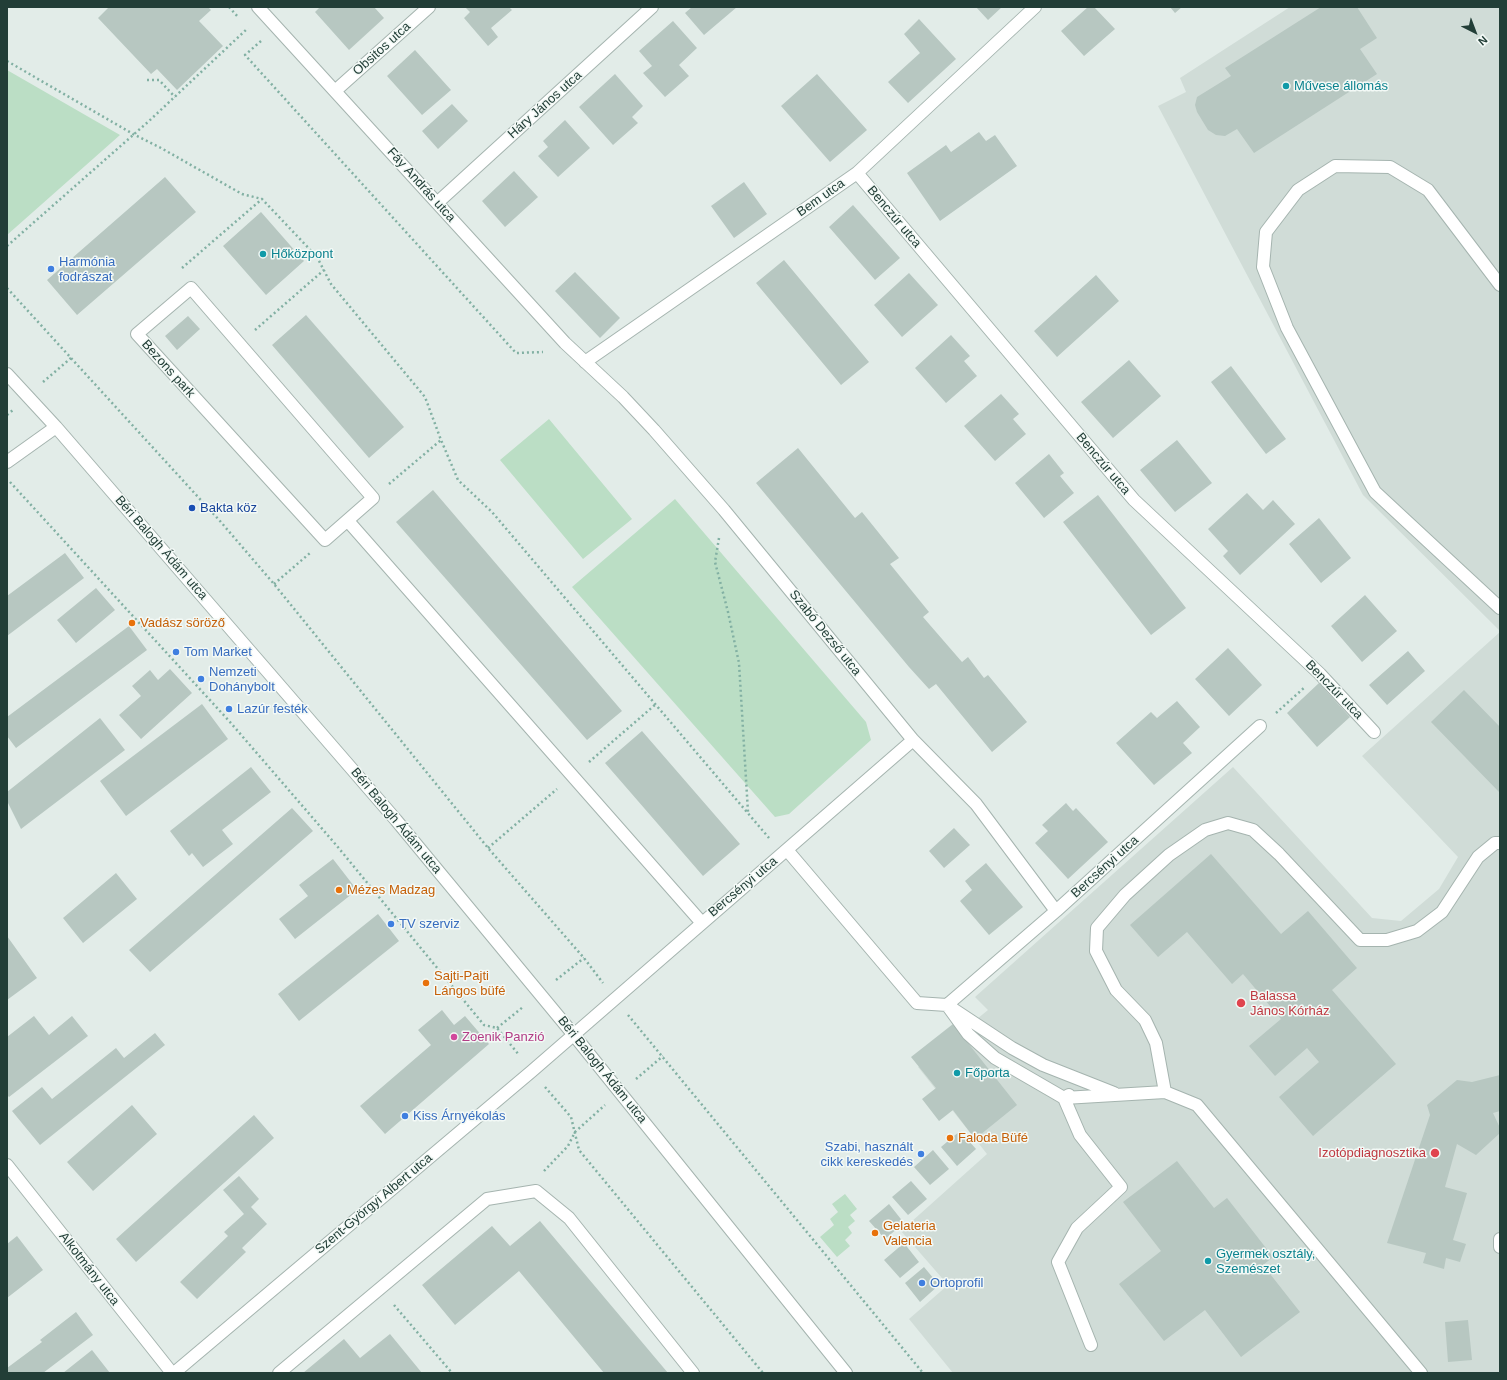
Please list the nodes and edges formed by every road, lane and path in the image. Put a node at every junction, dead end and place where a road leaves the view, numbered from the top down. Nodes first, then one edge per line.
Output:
1 (229, 7) edge
2 (258, 7) edge
3 (429, 7) edge
4 (652, 7) edge
5 (1035, 7) edge
6 (239, 18) dead end
7 (244, 23) dead end
8 (249, 28) junction
9 (253, 32) dead end
10 (257, 37) dead end
11 (7, 61) edge
12 (146, 80) dead end
13 (335, 91) junction
14 (175, 97) junction
15 (133, 134) junction
16 (857, 173) junction
17 (262, 199) junction
18 (437, 203) junction
19 (7, 246) edge
20 (324, 270) junction
21 (1500, 285) edge
22 (7, 288) edge
23 (191, 288) junction
24 (239, 343) junction
25 (544, 352) dead end
26 (71, 358) junction
27 (585, 362) junction
28 (7, 374) edge
29 (28, 396) junction
30 (56, 426) junction
31 (440, 440) junction
32 (7, 462) edge
33 (7, 479) edge
34 (373, 498) junction
35 (724, 510) junction
36 (348, 521) junction
37 (325, 540) junction
38 (274, 584) junction
39 (1500, 608) edge
40 (656, 704) junction
41 (1260, 726) dead end
42 (1374, 732) dead end
43 (913, 740) junction
44 (573, 775) junction
45 (748, 812) junction
46 (1500, 843) edge
47 (488, 848) junction
48 (784, 852) junction
49 (1056, 911) junction
50 (702, 923) junction
51 (614, 999) junction
52 (947, 1005) junction
53 (573, 1034) junction
54 (663, 1056) junction
55 (532, 1071) junction
56 (1087, 1082) junction
57 (1165, 1092) junction
58 (620, 1093) junction
59 (1117, 1095) junction
60 (1064, 1098) junction
61 (575, 1132) junction
62 (7, 1165) edge
63 (523, 1193) junction
64 (1500, 1239) edge
65 (1500, 1247) edge
66 (380, 1288) junction
67 (1090, 1345) dead end
68 (173, 1373) edge
69 (279, 1373) edge
70 (452, 1373) edge
71 (693, 1373) edge
72 (763, 1373) edge
73 (846, 1373) edge
74 (923, 1373) edge
75 (1421, 1373) edge

1 - 6 path
2 - 13 street, Fáy András utca
3 - 13 street, Obsitos utca
4 - 18 street, Háry János utca
5 - 16 street, Bem utca
7 - 8 path
8 - 9 path
8 - 14 path
10 - 25 path
11 - 15 path
12 - 14 path
13 - 18 street, Fáy András utca
14 - 15 path
15 - 17 path
15 - 19 path
16 - 27 street, Bem utca
16 - 42 street, Benczúr utca
17 - 20 path
17 - 23 path
18 - 27 street, Fáy András utca
20 - 24 path
20 - 31 path
21 - 39 street
22 - 26 path
23 - 24 street
23 - 37 street, Bezons park
24 - 34 street
26 - 29 path
26 - 38 path
27 - 35 street, Szabó Dezső utca
28 - 29 street, Béri Balogh Ádám utca
29 - 30 street, Béri Balogh Ádám utca
30 - 32 street
30 - 53 street, Béri Balogh Ádám utca
31 - 34 path
31 - 40 path
33 - 55 path
34 - 36 street
35 - 43 street, Szabó Dezső utca
35 - 45 path
36 - 37 street
36 - 44 street
37 - 38 path
38 - 47 path
40 - 44 path
40 - 45 path
41 - 49 street, Bercsényi utca
43 - 48 street, Bercsényi utca
43 - 49 street, Szabó Dezső utca
44 - 47 path
44 - 50 street
45 - 48 path
46 - 57 street
47 - 51 path
48 - 50 street, Bercsényi utca
48 - 52 street
49 - 52 street, Bercsényi utca
50 - 51 street, Bercsényi utca
51 - 53 street, Bercsényi utca
51 - 54 path
52 - 56 street
52 - 60 street
53 - 55 street, Szent-Györgyi Albert utca
53 - 58 street, Béri Balogh Ádám utca
54 - 58 path
54 - 74 path
55 - 61 path
55 - 68 street, Szent-Györgyi Albert utca
56 - 59 street
56 - 60 street
57 - 59 street
57 - 75 street
58 - 61 path
58 - 73 street, Béri Balogh Ádám utca
59 - 60 street
60 - 67 street
61 - 63 path
61 - 72 path
62 - 68 street, Alkotmány utca
63 - 66 street
63 - 71 street
64 - 65 street
66 - 69 street
66 - 70 path

